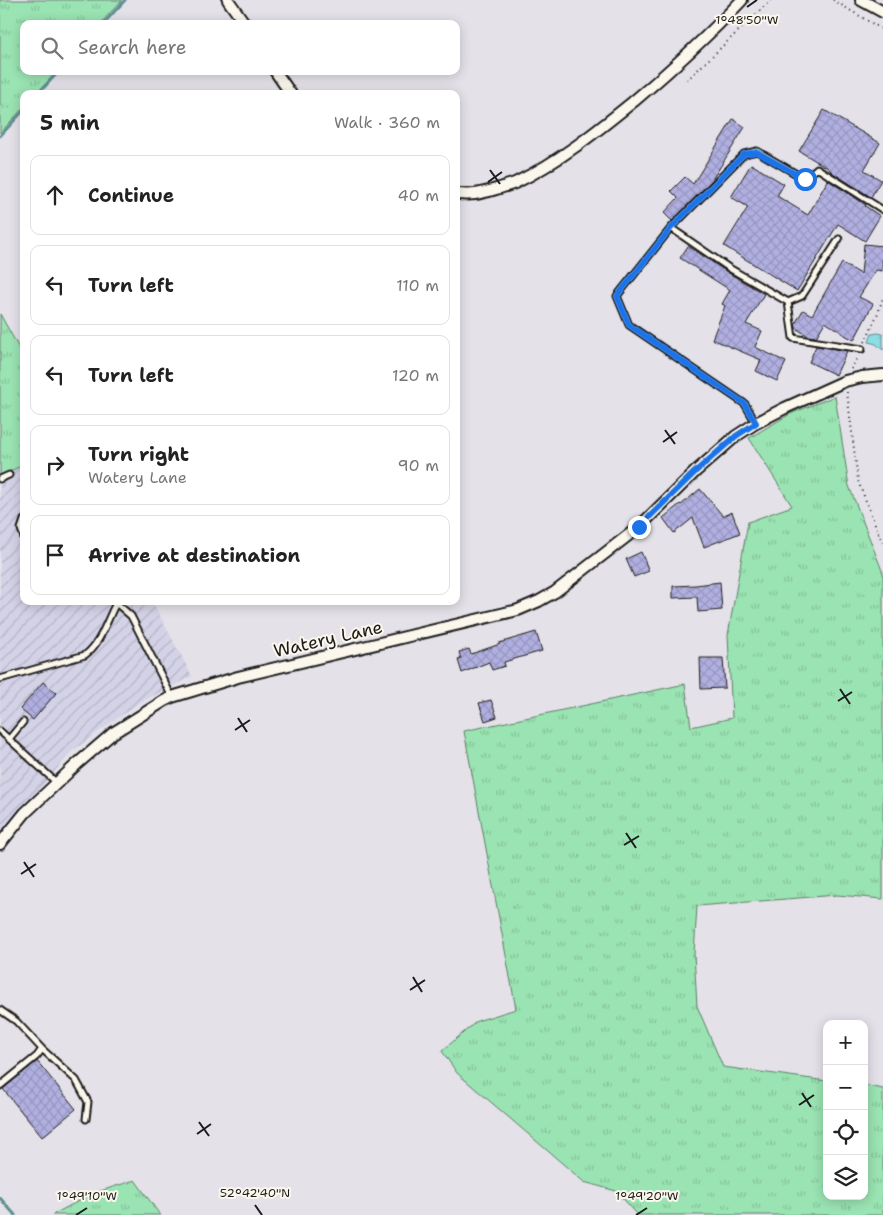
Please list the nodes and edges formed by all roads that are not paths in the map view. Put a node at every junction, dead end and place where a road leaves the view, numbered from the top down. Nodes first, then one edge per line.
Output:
1 (228, 0) edge
2 (742, 0) edge
3 (861, 0) edge
4 (883, 12) edge
5 (242, 20) edge
6 (279, 75) edge
7 (288, 90) edge
8 (460, 194) edge
9 (883, 210) edge
10 (671, 228) junction
11 (839, 239) dead end
12 (788, 302) junction
13 (862, 349) road end
14 (883, 375) edge
15 (756, 423) junction
16 (9, 475) dead end
17 (0, 479) edge
18 (114, 605) edge
19 (118, 605) edge
20 (0, 679) edge
21 (172, 697) junction
22 (23, 722) dead end
23 (0, 731) edge
24 (9, 739) junction
25 (57, 783) junction
26 (0, 844) edge
27 (0, 1010) edge
28 (42, 1049) junction
29 (0, 1086) edge
30 (86, 1119) dead end

1 - 5 street
2 - 8 street
3 - 4 street
6 - 7 street
9 - 10 lane
10 - 12 lane
10 - 15 lane
11 - 12 lane
12 - 13 lane
14 - 15 street, Watery Lane
15 - 21 street, Watery Lane
16 - 17 lane
18 - 20 lane
19 - 21 lane
21 - 25 street, Watery Lane
22 - 24 lane
23 - 24 lane
24 - 25 lane
25 - 26 street, Watery Lane
27 - 28 lane
28 - 29 lane
28 - 30 lane

